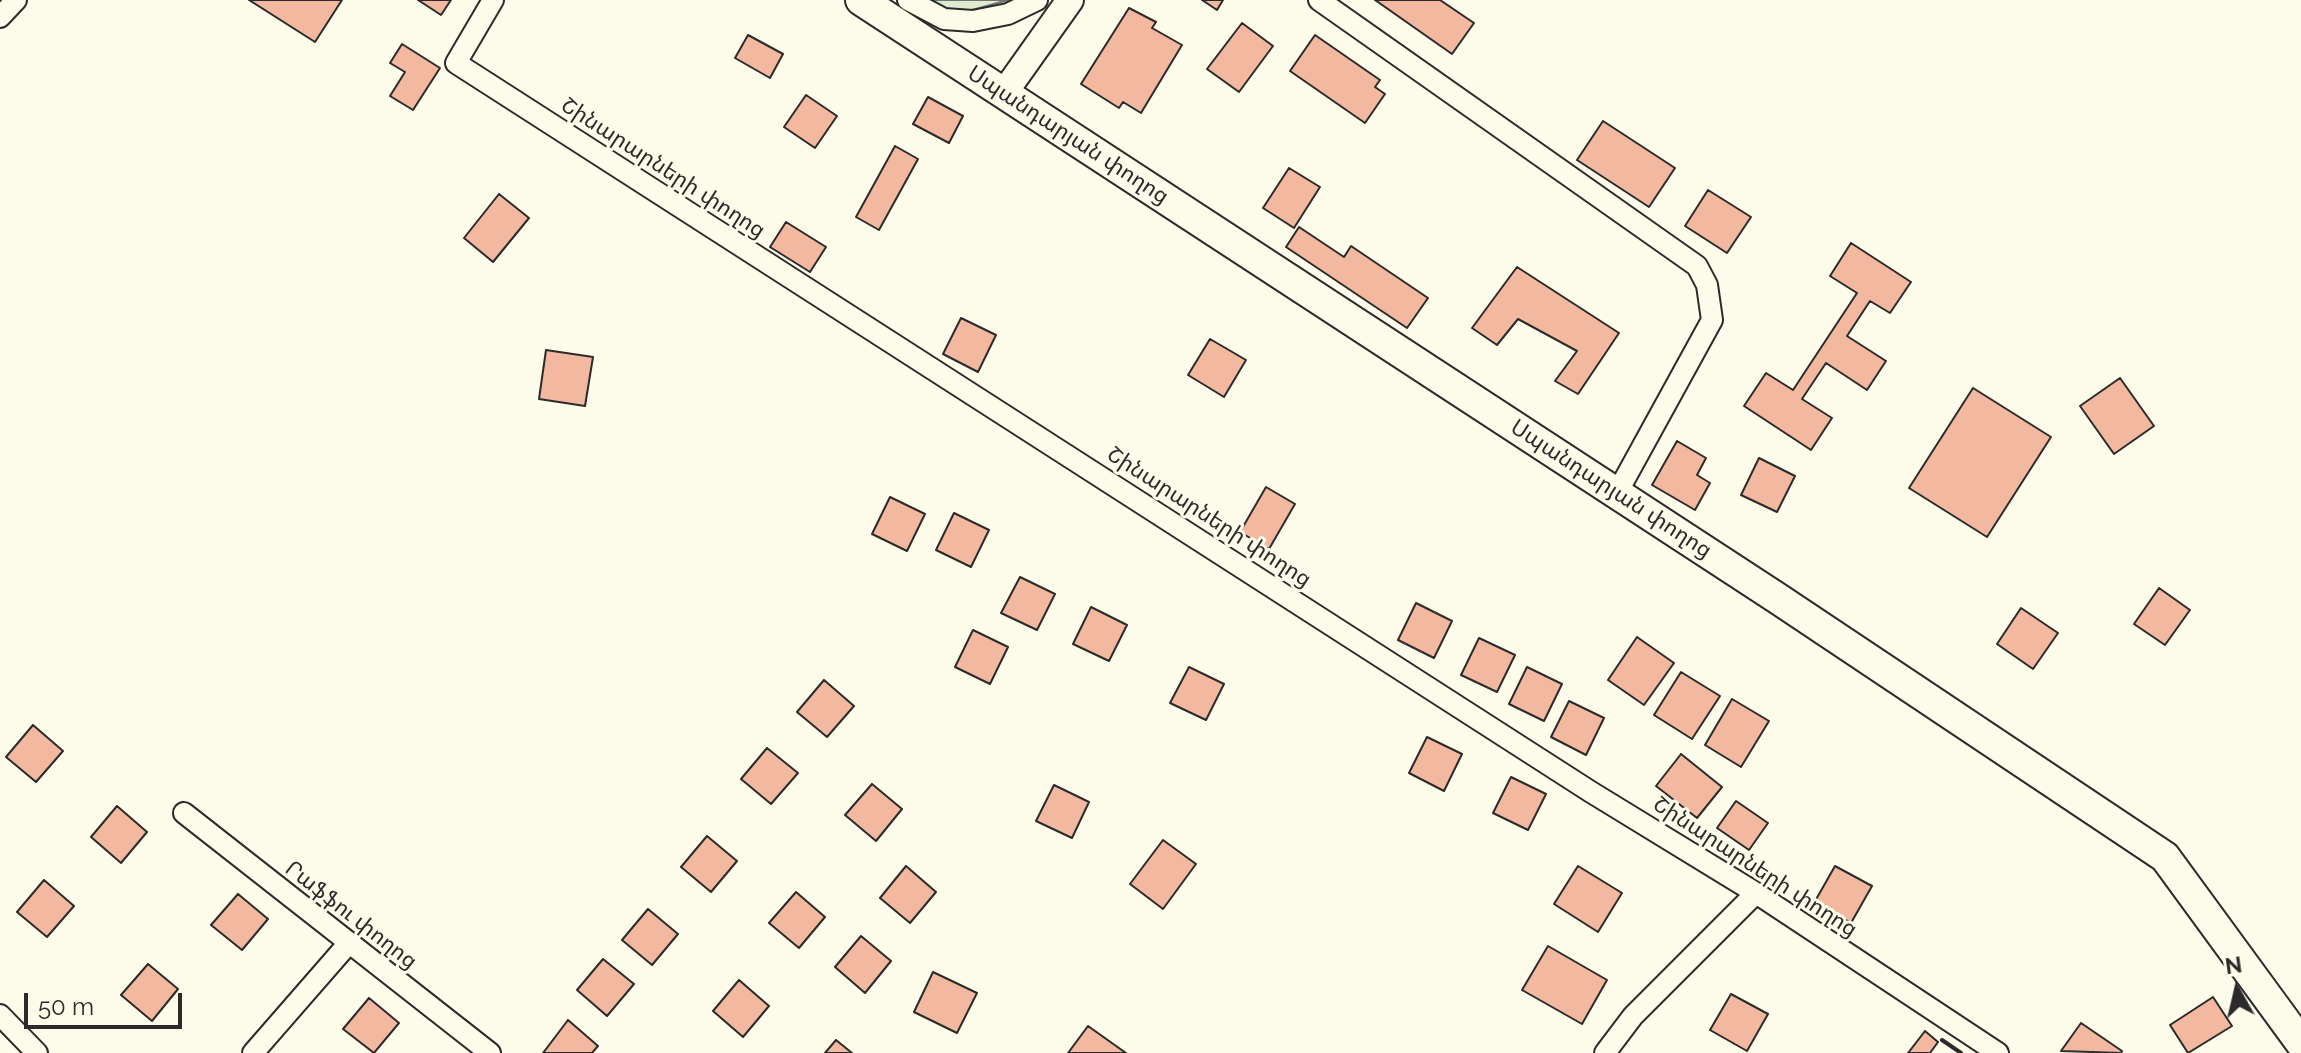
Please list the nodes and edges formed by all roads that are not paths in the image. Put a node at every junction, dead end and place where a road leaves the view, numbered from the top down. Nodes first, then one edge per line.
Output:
1 (16, 0) edge
2 (493, 0) edge
3 (861, 0) edge
4 (908, 0) edge
5 (1037, 0) edge
6 (1070, 0) edge
7 (1319, 0) edge
8 (0, 17) edge
9 (1004, 93) junction
10 (1617, 493) junction
11 (184, 813) dead end
12 (1756, 893) junction
13 (348, 944) junction
14 (0, 1017) edge
15 (2301, 1043) edge
16 (37, 1053) edge
17 (253, 1053) edge
18 (490, 1053) edge
19 (1605, 1053) edge
20 (1998, 1053) edge

1 - 8 street
2 - 12 street, Շինարարների փողոց
3 - 9 main road, Սպանդարյան փողոց
4 - 5 street
6 - 9 street
7 - 10 street
9 - 10 main road, Սպանդարյան փողոց
10 - 15 main road, Սպանդարյան փողոց
11 - 13 street, Րաֆֆու փողոց
12 - 19 street
12 - 20 street, Շինարարների փողոց
13 - 17 street
13 - 18 street, Րաֆֆու փողոց
14 - 16 street

